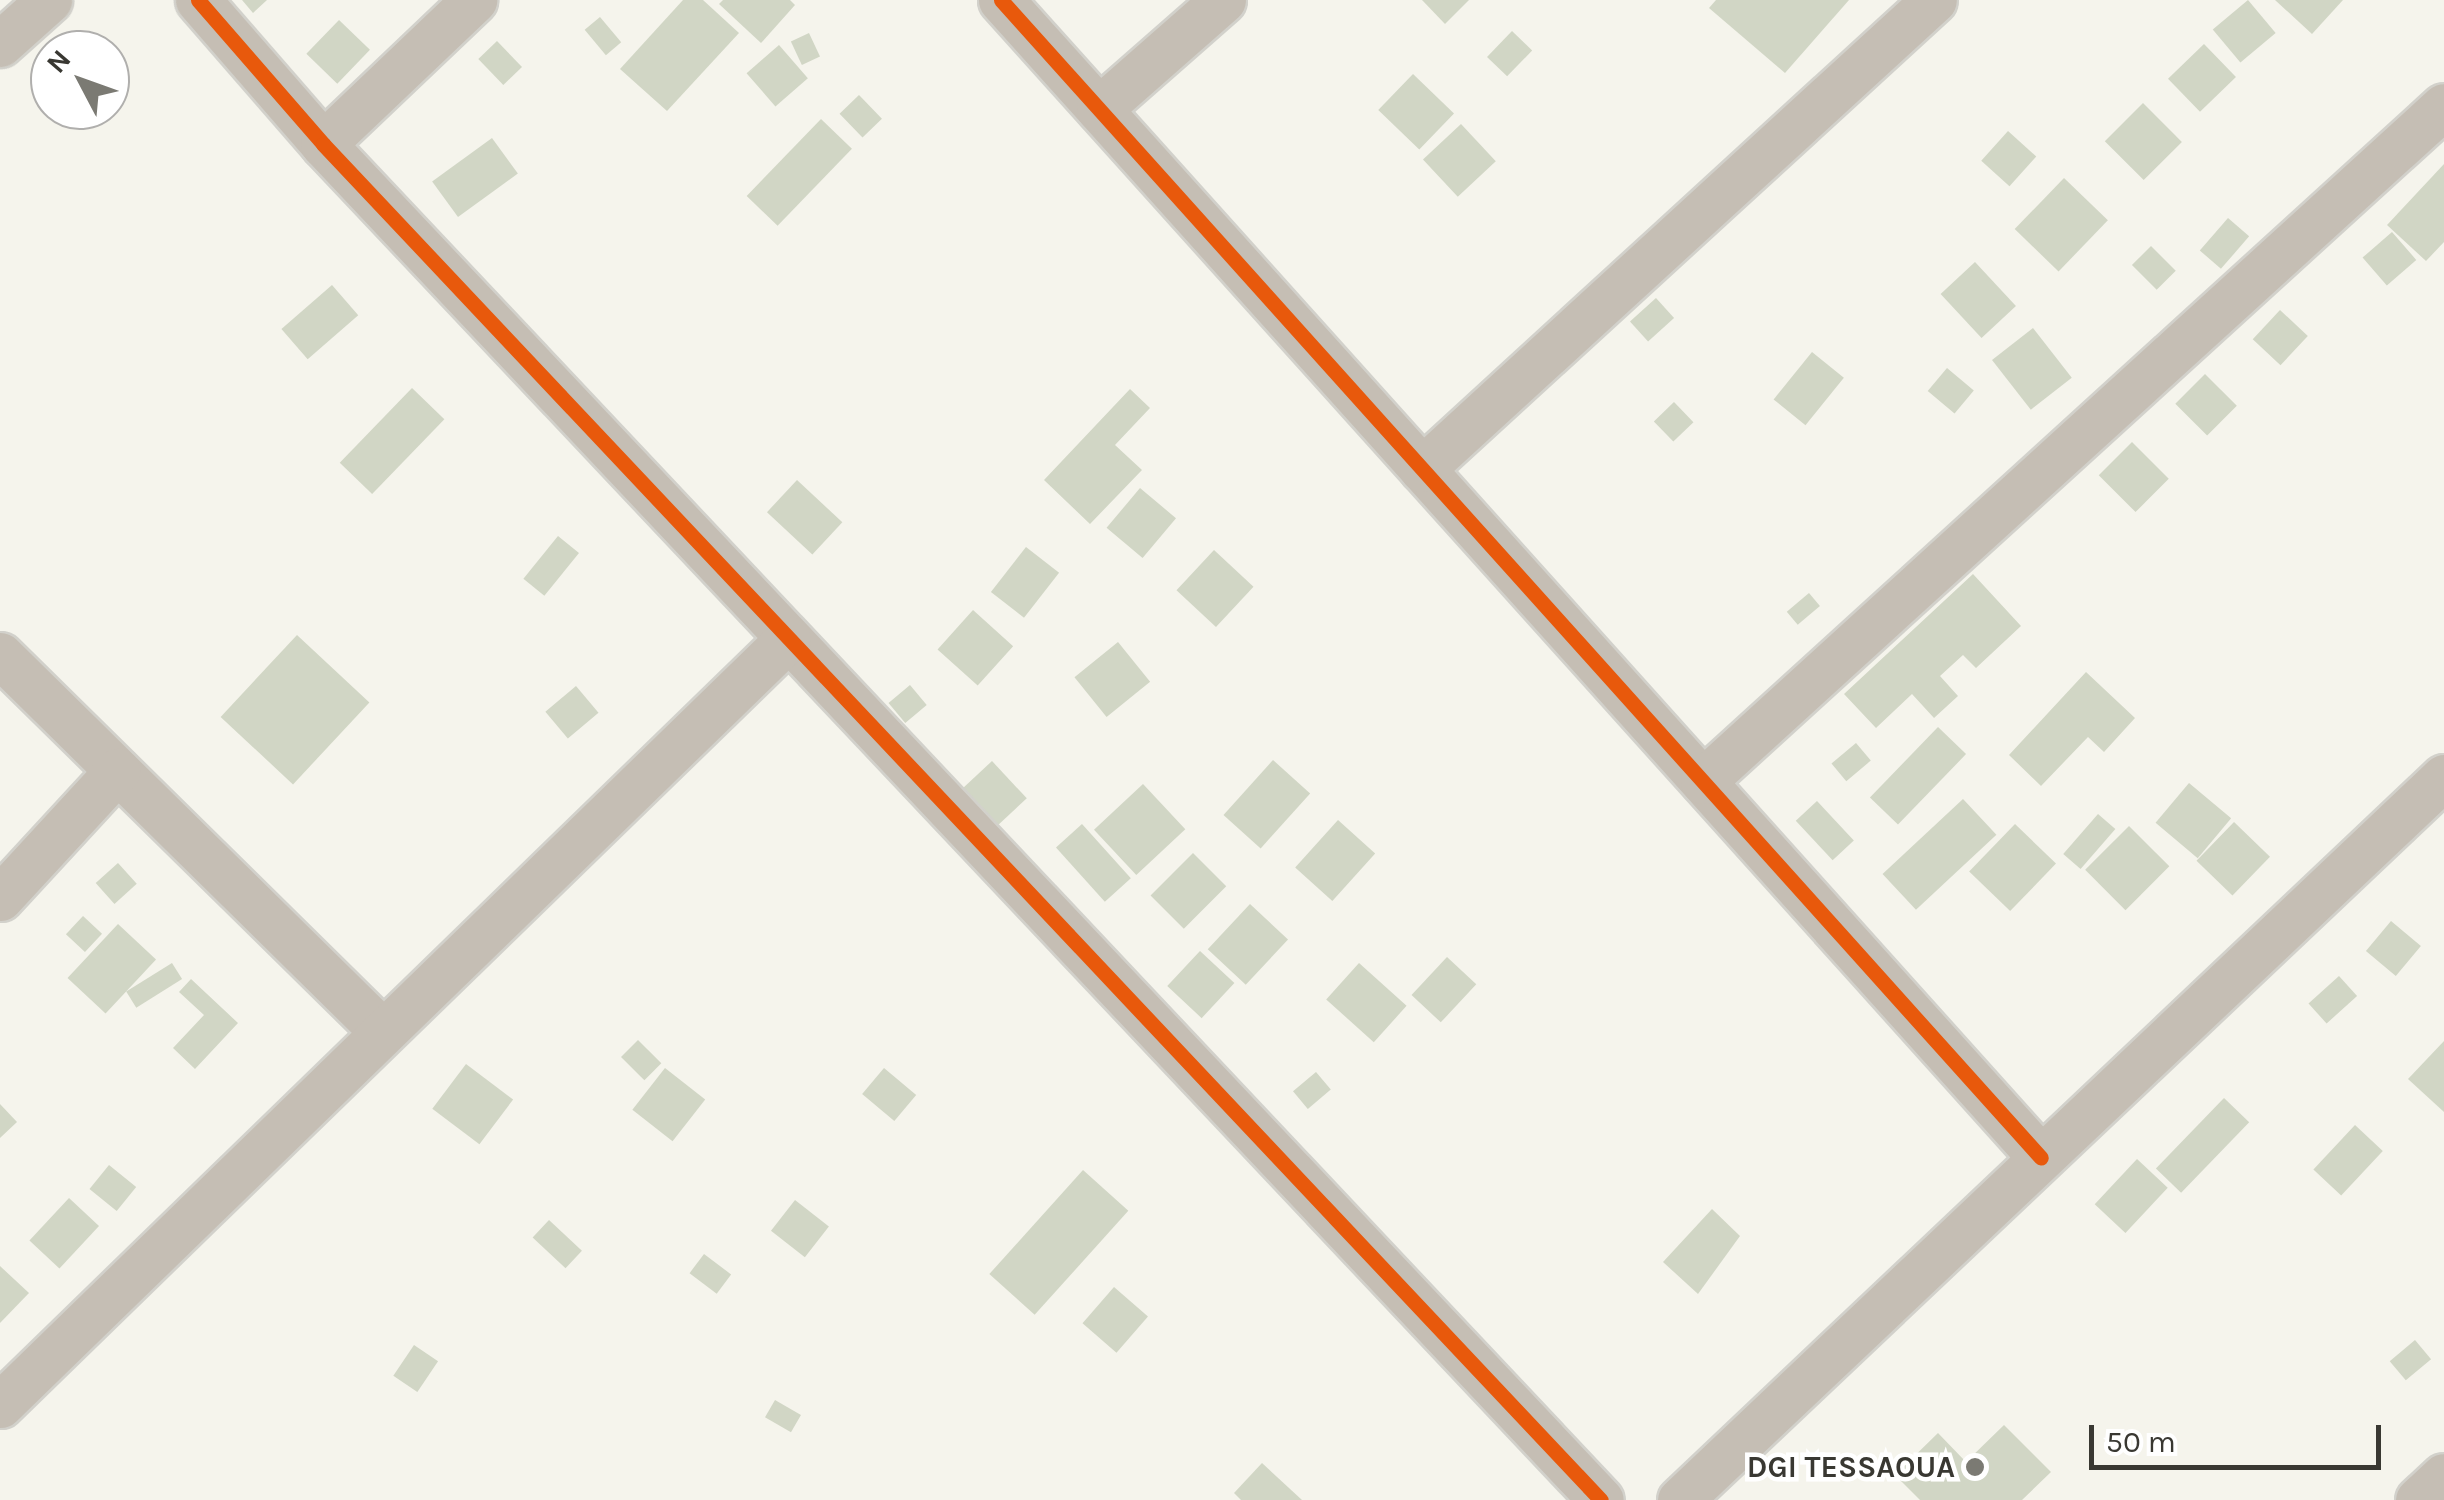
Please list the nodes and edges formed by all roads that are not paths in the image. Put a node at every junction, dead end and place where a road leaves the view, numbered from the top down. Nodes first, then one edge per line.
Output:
1 (49, 0) edge
2 (198, 0) edge
3 (474, 0) edge
4 (1001, 0) edge
5 (1223, 0) edge
6 (1925, 3) edge
7 (0, 44) edge
8 (2444, 106) edge
9 (1099, 109) junction
10 (323, 144) junction
11 (1422, 469) junction
12 (788, 639) junction
13 (0, 656) edge
14 (117, 771) junction
15 (2444, 776) edge
16 (1703, 782) junction
17 (0, 898) edge
18 (383, 1032) junction
19 (2042, 1158) junction
20 (0, 1405) edge
21 (2444, 1476) edge
22 (1601, 1500) edge
23 (1680, 1500) edge
24 (2418, 1500) edge

1 - 7 street
2 - 10 street
3 - 10 street
4 - 9 street
5 - 9 street
6 - 11 street
8 - 16 street
9 - 11 street
10 - 12 street
11 - 16 street
12 - 18 street
12 - 22 street
13 - 14 street
14 - 17 street
14 - 18 street
15 - 19 street
16 - 19 street
18 - 20 street
19 - 23 street
21 - 24 street

